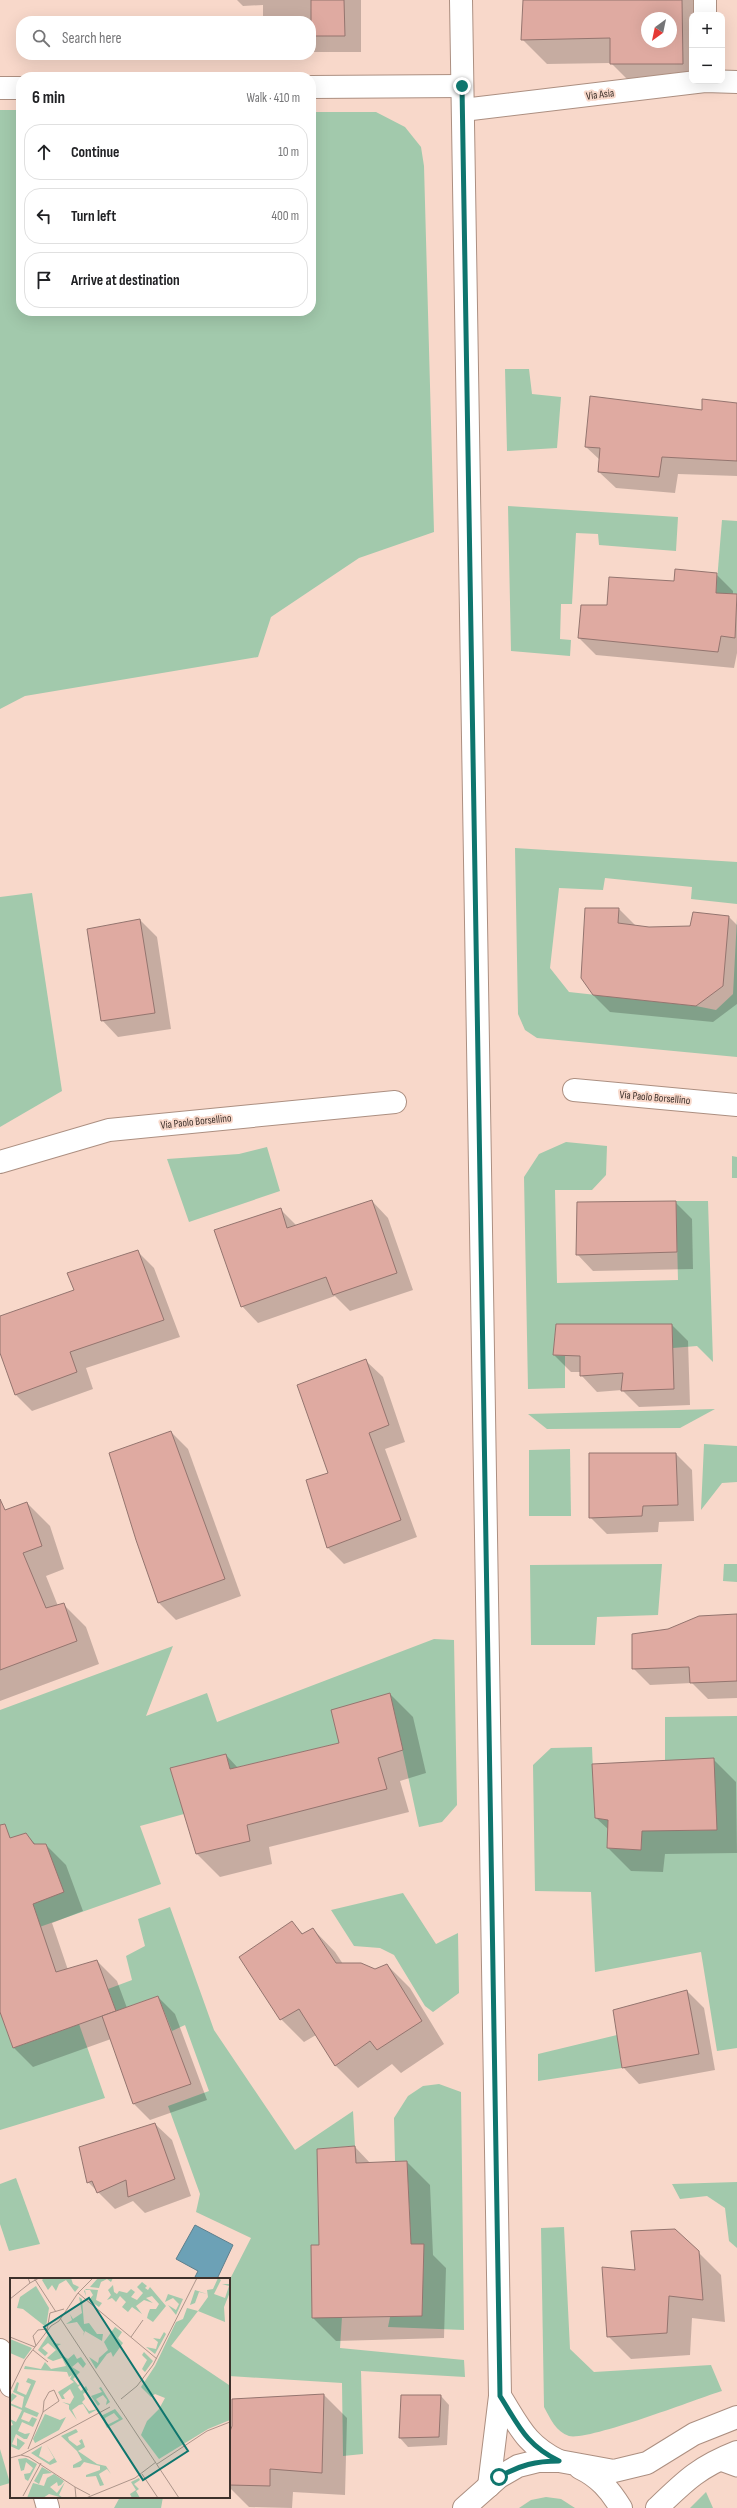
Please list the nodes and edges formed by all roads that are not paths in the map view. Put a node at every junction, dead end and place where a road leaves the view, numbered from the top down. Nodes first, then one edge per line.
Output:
1 (461, 0) edge
2 (705, 0) edge
3 (705, 12) edge
4 (725, 82) edge
5 (737, 82) edge
6 (689, 83) edge
7 (462, 86) junction
8 (316, 87) edge
9 (0, 88) edge
10 (16, 88) edge
11 (463, 110) junction
12 (574, 1090) dead end
13 (395, 1102) dead end
14 (737, 1105) edge
15 (0, 1162) edge
16 (0, 2350) edge
17 (10, 2383) edge
18 (500, 2396) junction
19 (737, 2417) edge
20 (737, 2452) edge
21 (716, 2460) junction
22 (566, 2463) junction
23 (737, 2468) edge
24 (483, 2495) edge
25 (44, 2498) edge
26 (48, 2508) edge
27 (464, 2508) edge
28 (621, 2508) edge
29 (658, 2508) edge

1 - 7 main road
2 - 3 main road
4 - 5 main road, Via Asia
6 - 11 main road, Via Asia
7 - 8 main road
7 - 11 main road
9 - 10 main road
11 - 18 main road
12 - 14 main road, Via Paolo Borsellino
13 - 15 main road, Via Paolo Borsellino
16 - 17 main road
18 - 22 main road
18 - 24 main road
19 - 22 main road
20 - 21 main road
21 - 23 lane
21 - 29 main road
22 - 24 main road
22 - 28 main road
24 - 27 main road
25 - 26 main road

